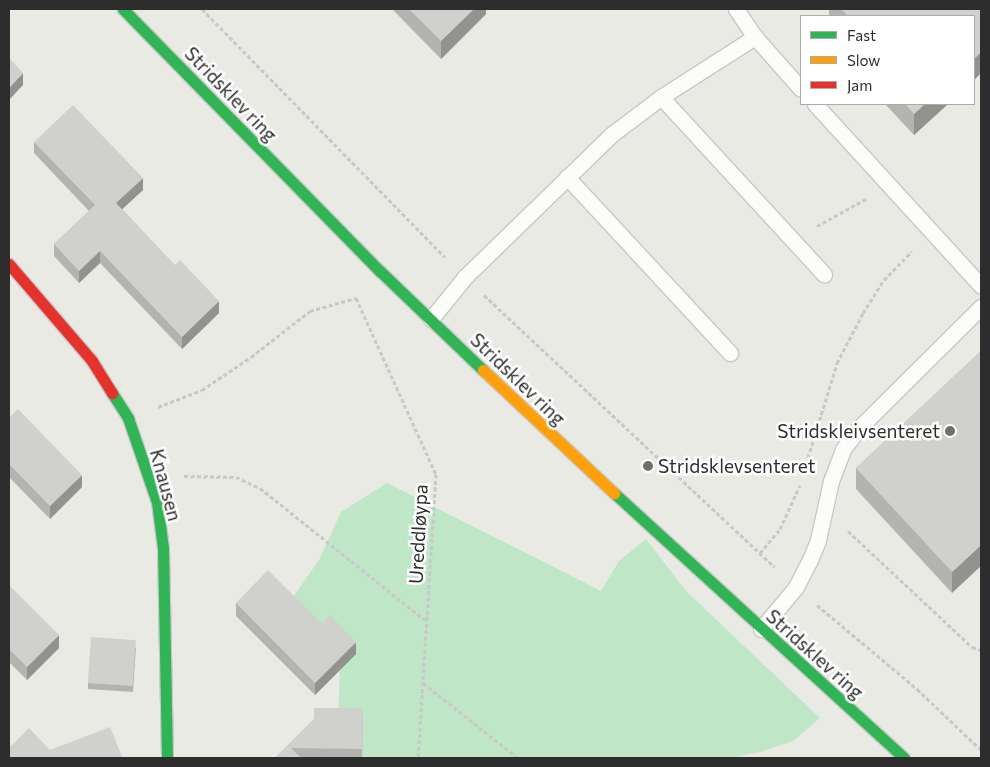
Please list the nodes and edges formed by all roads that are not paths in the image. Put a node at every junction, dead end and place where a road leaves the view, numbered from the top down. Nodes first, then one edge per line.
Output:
1 (123, 9) edge
2 (736, 9) edge
3 (755, 37) junction
4 (800, 88) edge
5 (661, 97) junction
6 (816, 105) edge
7 (567, 177) junction
8 (9, 264) edge
9 (824, 274) dead end
10 (981, 286) edge
11 (981, 307) edge
12 (431, 320) junction
13 (730, 354) dead end
14 (761, 629) junction
15 (167, 758) edge
16 (904, 758) edge

1 - 12 street, Stridsklev ring
2 - 3 lane
3 - 4 lane
3 - 5 lane
5 - 7 lane
5 - 9 lane
6 - 10 lane
7 - 12 lane
7 - 13 lane
8 - 15 street, Knausen
11 - 14 lane
12 - 14 street, Stridsklev ring
14 - 16 street, Stridsklev ring

